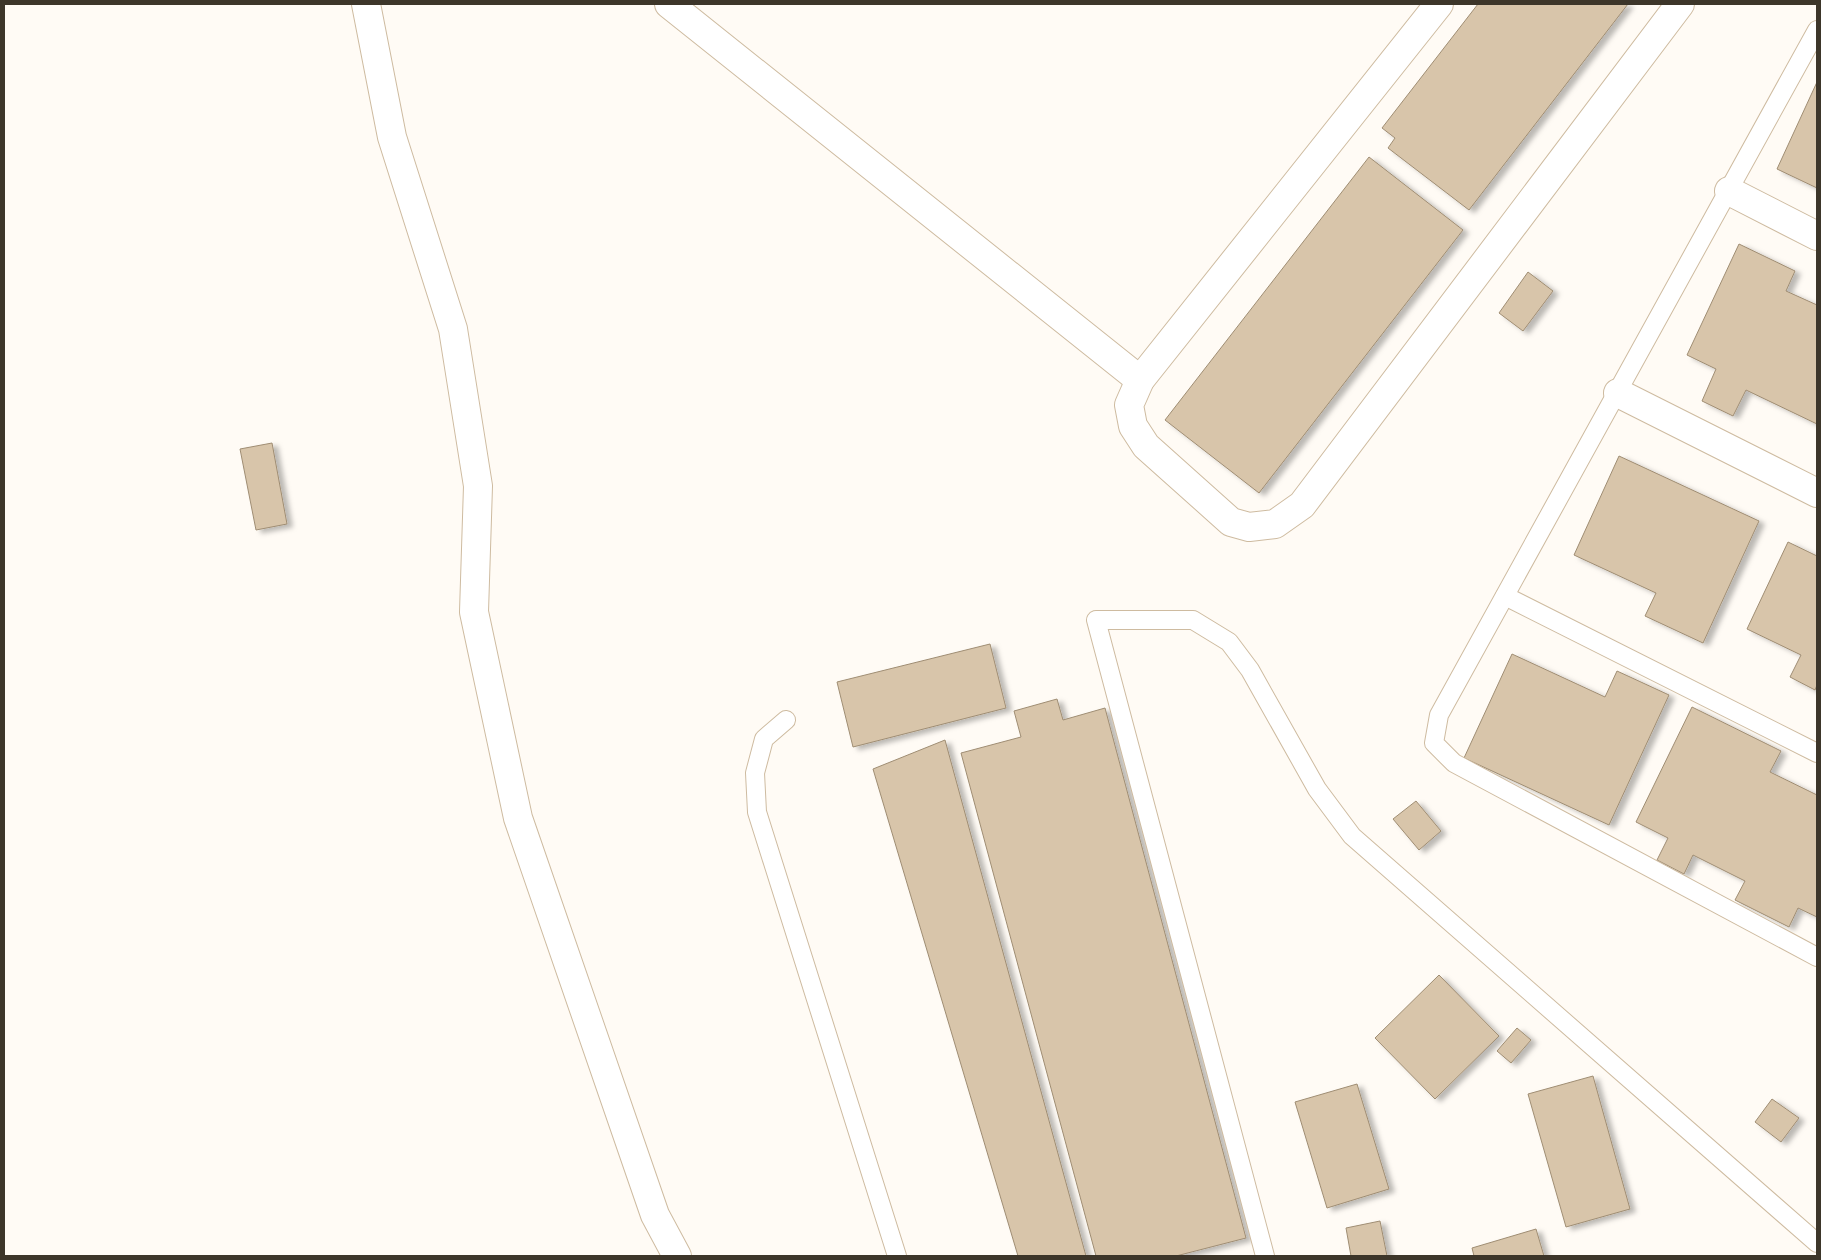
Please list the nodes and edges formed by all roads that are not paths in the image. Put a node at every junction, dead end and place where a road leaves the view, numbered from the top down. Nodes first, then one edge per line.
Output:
1 (366, 4) edge
2 (669, 4) edge
3 (1439, 4) edge
4 (1680, 4) edge
5 (1817, 30) edge
6 (1729, 190) junction
7 (1817, 236) edge
8 (1140, 380) junction
9 (1618, 393) junction
10 (1817, 493) edge
11 (1505, 596) junction
12 (786, 720) dead end
13 (1817, 754) edge
14 (1817, 957) edge
15 (1817, 1244) edge
16 (677, 1256) edge
17 (897, 1256) edge
18 (1265, 1256) edge

1 - 16 street
2 - 8 street
3 - 8 street
4 - 8 street
5 - 6 lane
6 - 7 street
6 - 9 lane
9 - 10 street
9 - 11 lane
11 - 13 lane
11 - 14 lane
12 - 17 lane
15 - 18 lane

